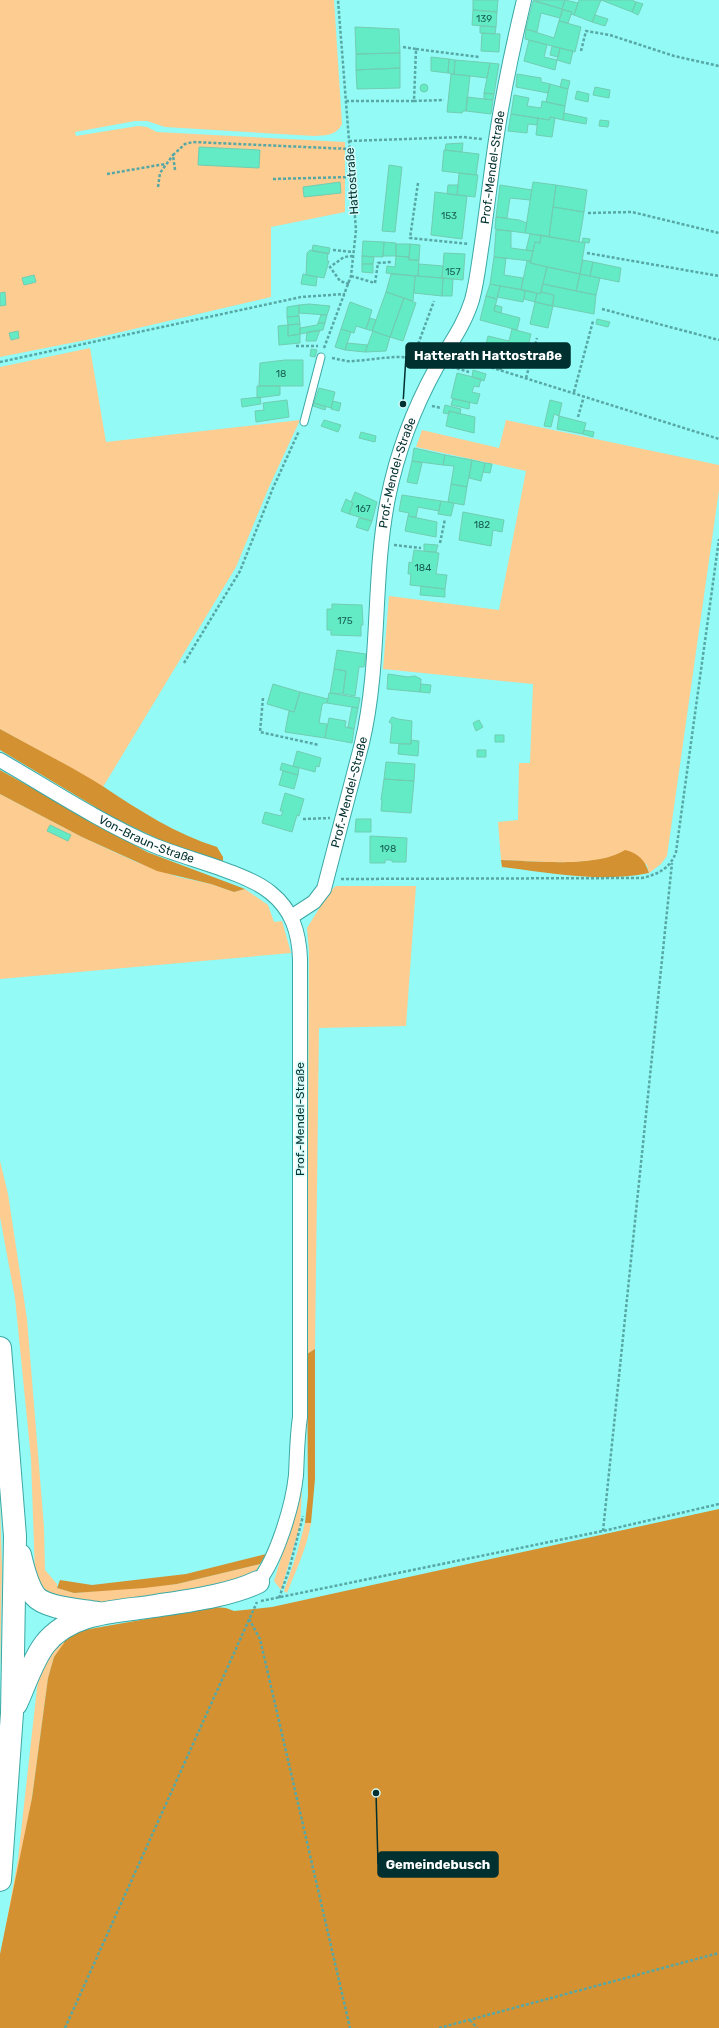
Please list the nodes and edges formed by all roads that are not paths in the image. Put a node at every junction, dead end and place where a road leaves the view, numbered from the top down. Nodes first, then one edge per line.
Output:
1 (524, 0) edge
2 (321, 357) road end
3 (304, 422) road end
4 (0, 760) edge
5 (291, 916) junction
6 (0, 1348) edge
7 (15, 1536) junction
8 (258, 1582) joint
9 (99, 1613) junction
10 (12, 1713) junction
11 (0, 1880) edge

1 - 5 street, Prof.-Mendel-Straße
2 - 3 lane
4 - 5 street, Von-Braun-Straße
5 - 8 street, Prof.-Mendel-Straße
6 - 7 highway
7 - 9 highway
7 - 10 highway
8 - 9 highway
9 - 10 highway
10 - 11 highway

